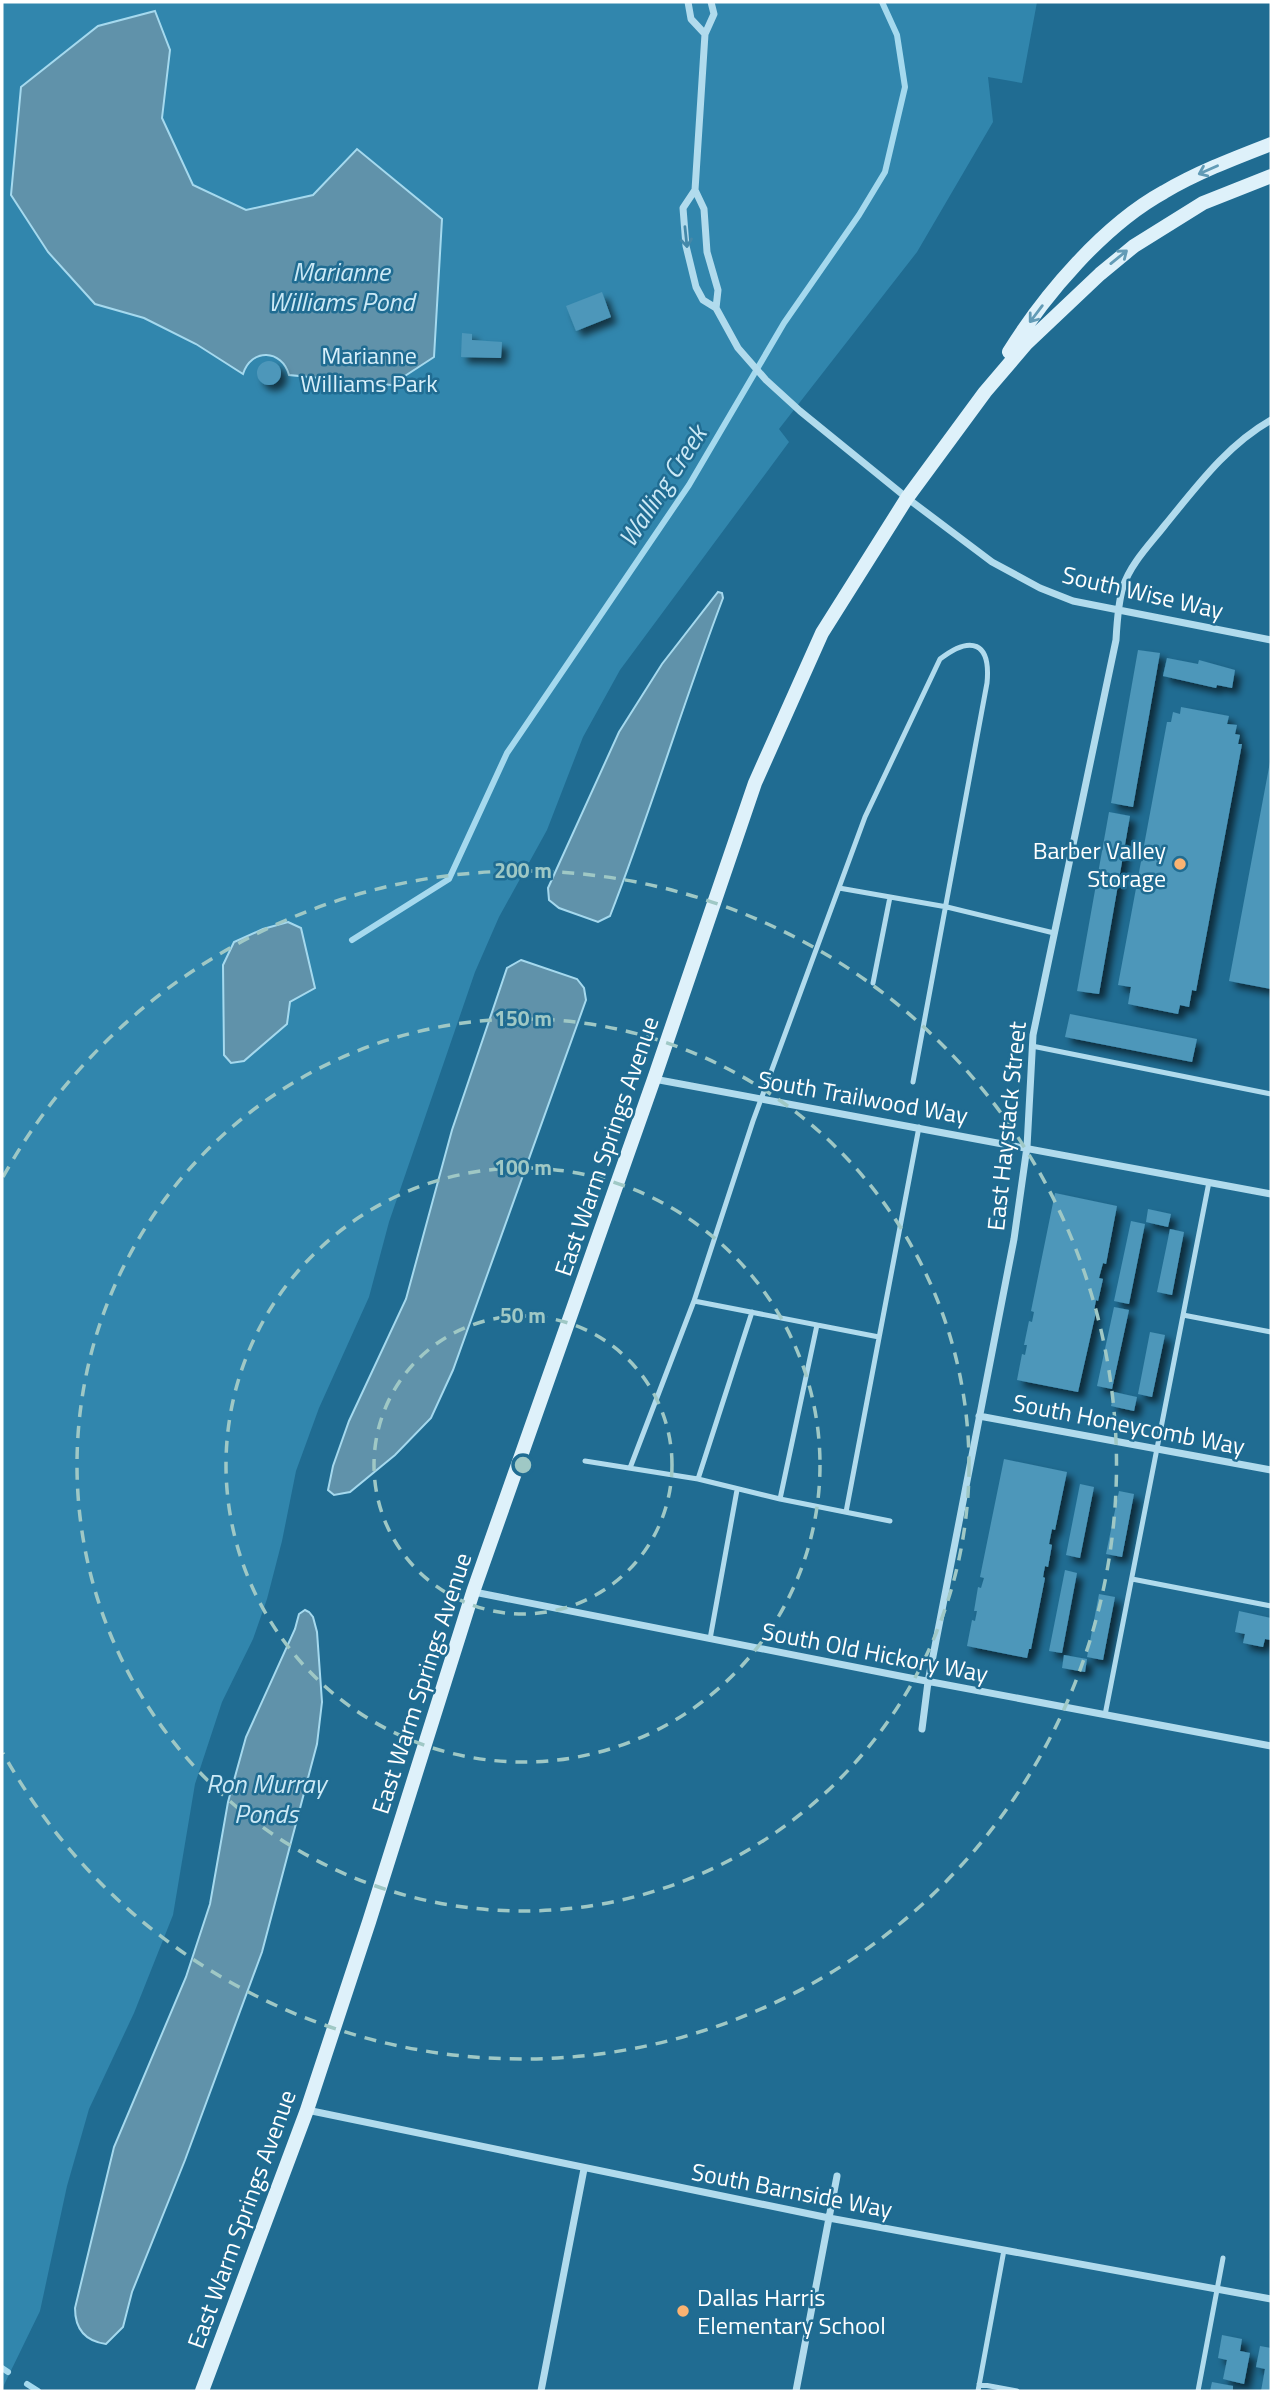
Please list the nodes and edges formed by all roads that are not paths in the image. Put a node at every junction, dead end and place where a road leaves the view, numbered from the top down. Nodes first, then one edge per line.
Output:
1 (688, 2) edge
2 (711, 2) edge
3 (705, 34) junction
4 (1271, 144) edge
5 (1271, 176) edge
6 (695, 190) junction
7 (716, 308) junction
8 (985, 392) junction
9 (1271, 420) edge
10 (907, 498) junction
11 (1119, 610) junction
12 (1271, 640) edge
13 (839, 888) junction
14 (890, 897) junction
15 (947, 907) junction
16 (1054, 933) junction
17 (873, 984) dead end
18 (1032, 1046) junction
19 (654, 1079) junction
20 (913, 1082) dead end
21 (1271, 1094) edge
22 (762, 1098) junction
23 (919, 1127) junction
24 (1027, 1147) junction
25 (1209, 1182) junction
26 (1271, 1194) edge
27 (694, 1301) junction
28 (752, 1312) junction
29 (1183, 1315) junction
30 (817, 1325) junction
31 (1271, 1332) edge
32 (879, 1337) junction
33 (979, 1416) junction
34 (1157, 1449) junction
35 (585, 1461) dead end
36 (630, 1468) junction
37 (1271, 1470) edge
38 (698, 1479) junction
39 (737, 1490) junction
40 (780, 1499) junction
41 (846, 1512) junction
42 (890, 1521) dead end
43 (1132, 1579) junction
44 (473, 1592) junction
45 (1271, 1606) edge
46 (709, 1639) junction
47 (928, 1682) junction
48 (1105, 1715) junction
49 (922, 1729) dead end
50 (1271, 1746) edge
51 (307, 2110) junction
52 (584, 2169) junction
53 (837, 2176) dead end
54 (829, 2218) junction
55 (1004, 2250) junction
56 (1223, 2258) dead end
57 (1217, 2289) junction
58 (1271, 2299) edge
59 (979, 2384) junction
60 (202, 2391) edge
61 (541, 2391) edge
62 (796, 2391) edge
63 (978, 2391) edge
64 (1017, 2391) edge
65 (1198, 2391) edge

1 - 3 street
2 - 3 street
3 - 6 street
4 -> 8 street, East Warm Springs Avenue
8 -> 5 street, East Warm Springs Avenue
6 - 7 street
6 -> 7 street
7 - 10 street, South Wise Way
8 - 10 street, East Warm Springs Avenue
9 - 11 street, East Haystack Street
10 - 11 street, South Wise Way
10 - 19 street, East Warm Springs Avenue
11 - 12 street, South Wise Way
11 - 16 street, East Haystack Street
13 - 14 lane
13 - 15 lane
13 - 22 lane
14 - 15 lane
14 - 17 lane
15 - 16 lane
15 - 20 lane
16 - 18 street, East Haystack Street
18 - 21 lane
18 - 24 street, East Haystack Street
19 - 22 street, South Trailwood Way
19 - 44 street, East Warm Springs Avenue
22 - 23 street, South Trailwood Way
22 - 27 lane
23 - 24 street, South Trailwood Way
23 - 32 lane
24 - 25 street, South Trailwood Way
24 - 33 street, East Haystack Street
25 - 26 street, South Trailwood Way
25 - 29 lane
27 - 28 lane
27 - 36 lane
28 - 30 lane
28 - 38 lane
29 - 31 lane
29 - 34 lane
30 - 32 lane
30 - 40 lane
32 - 41 lane
33 - 34 street, South Honeycomb Way
33 - 47 street, East Haystack Street
34 - 37 street, South Honeycomb Way
34 - 43 lane
35 - 36 lane
36 - 38 lane
38 - 39 lane
39 - 40 lane
39 - 46 lane
40 - 41 lane
41 - 42 lane
43 - 45 lane
43 - 48 lane
44 - 46 street, South Old Hickory Way
44 - 51 street, East Warm Springs Avenue
46 - 47 street, South Old Hickory Way
47 - 48 street, South Old Hickory Way
47 - 49 street, East Haystack Street
48 - 50 street, South Old Hickory Way
51 - 52 street, South Barnside Way
51 - 60 street, East Warm Springs Avenue
52 - 54 street, South Barnside Way
52 - 61 street
53 - 54 street
54 - 55 street, South Barnside Way
54 - 62 street
55 - 57 street, South Barnside Way
55 - 59 lane
56 - 57 lane
57 - 58 street, South Barnside Way
57 - 65 lane
59 - 63 lane
59 - 64 lane

